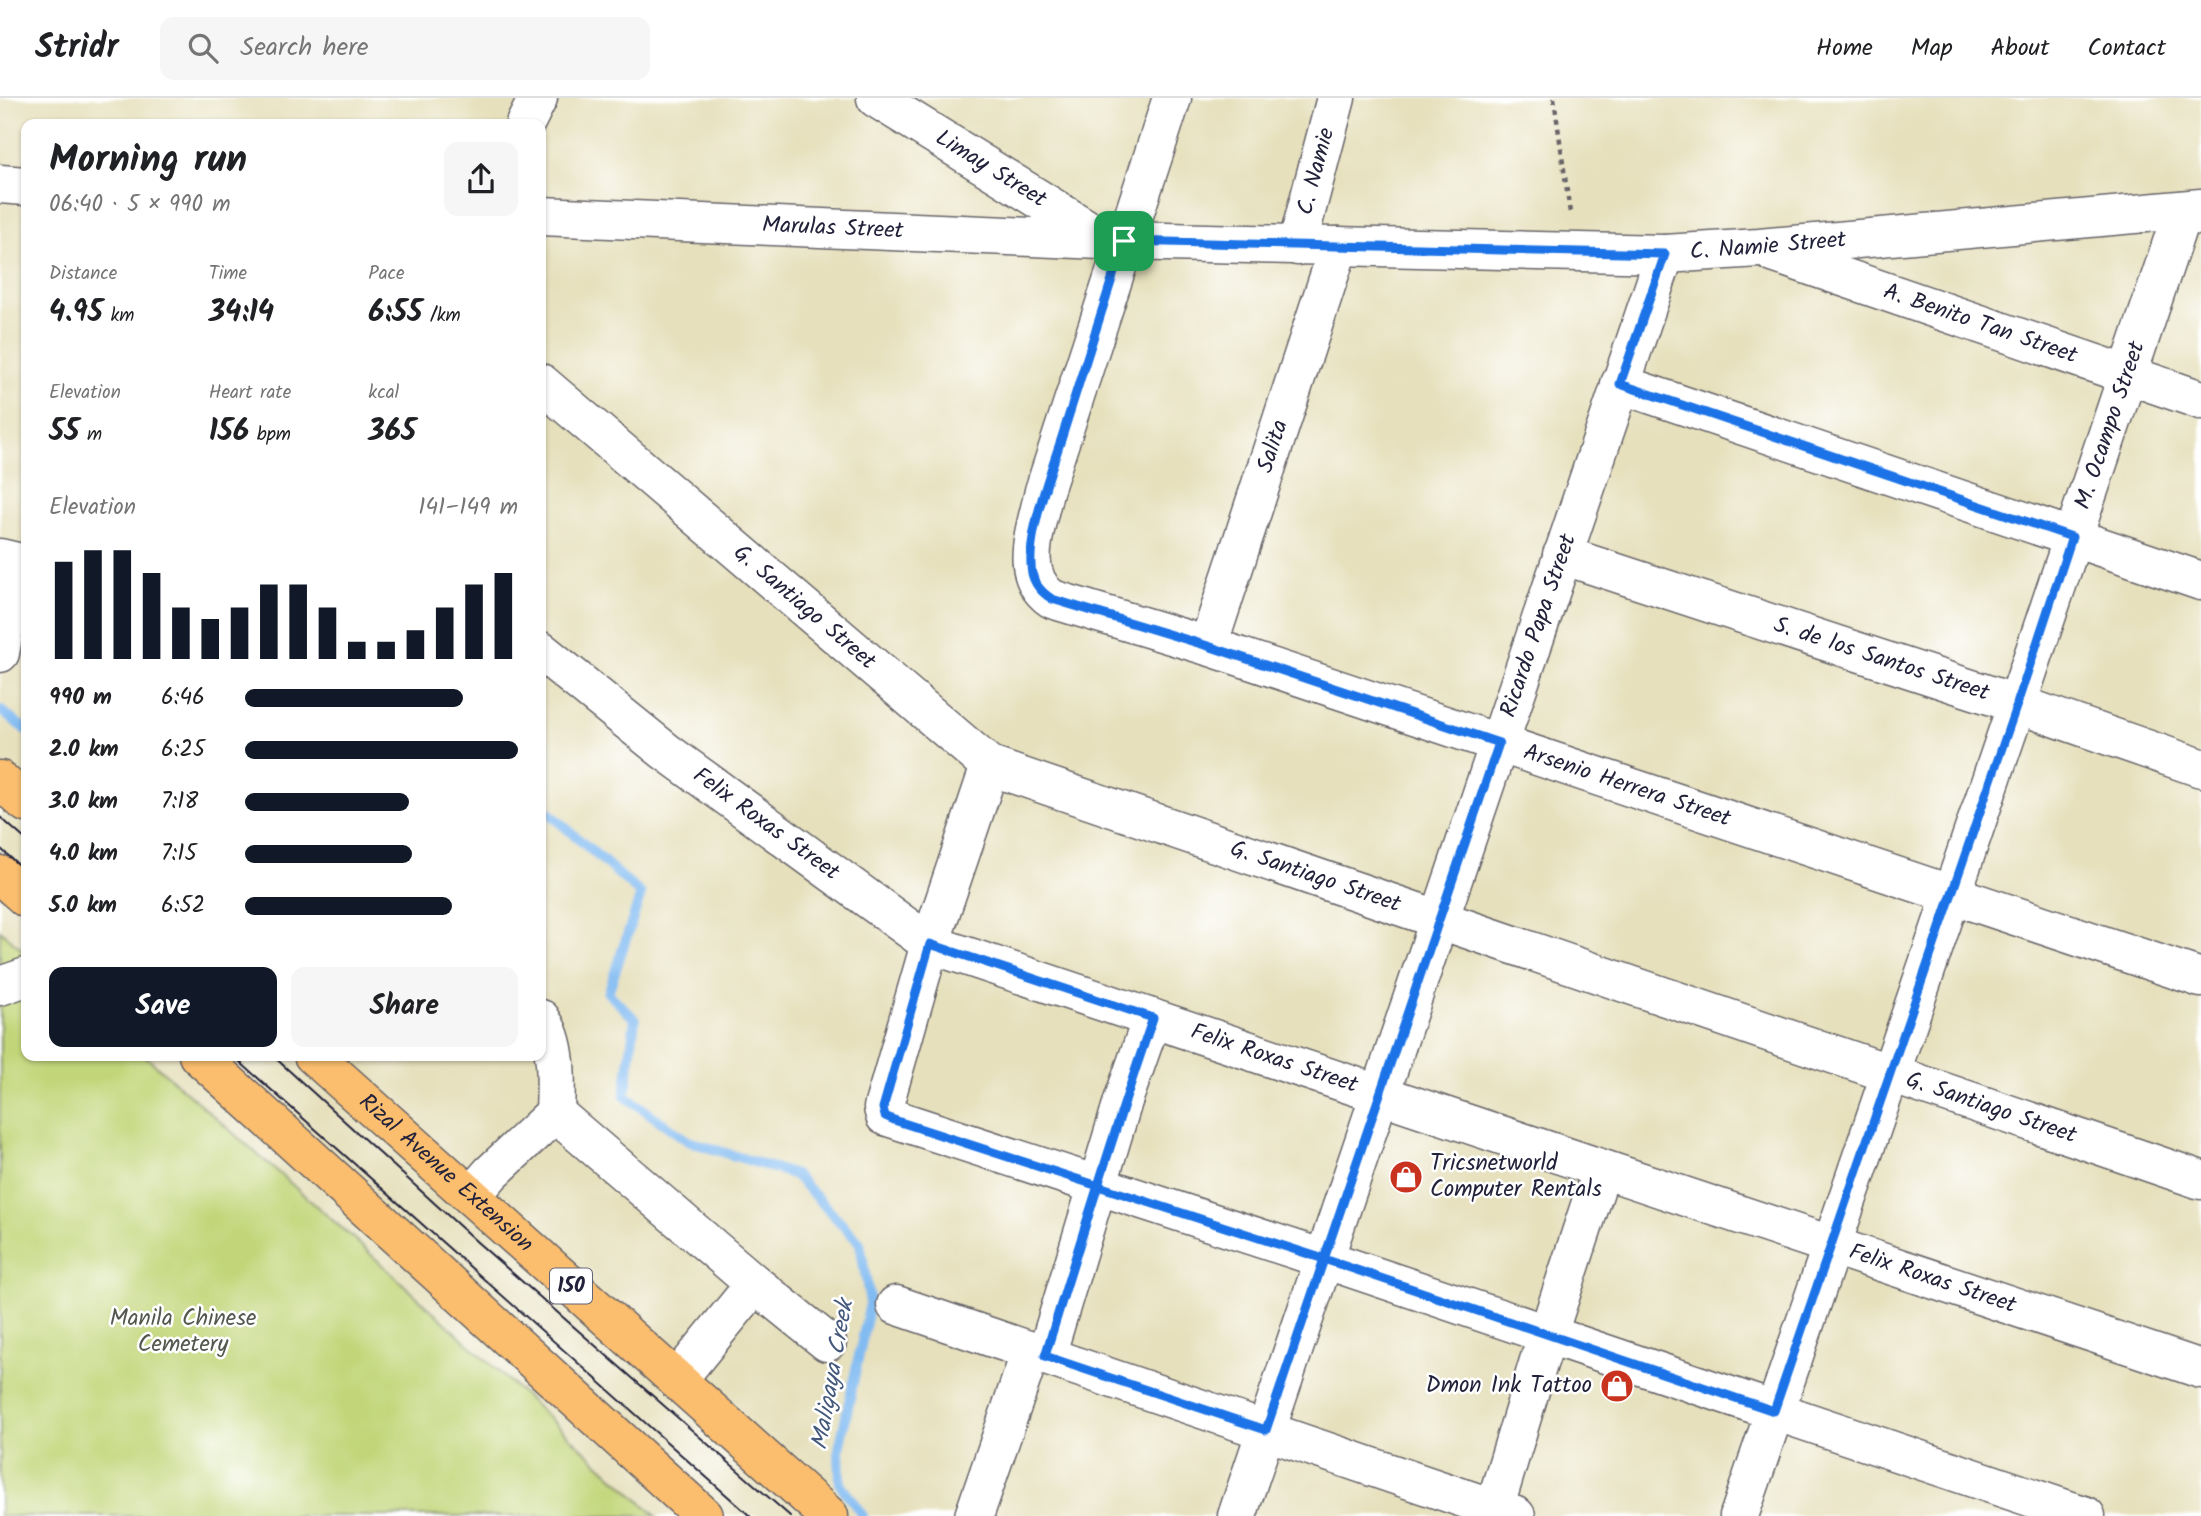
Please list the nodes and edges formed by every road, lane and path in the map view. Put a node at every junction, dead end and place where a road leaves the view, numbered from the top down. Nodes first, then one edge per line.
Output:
1 (538, 98) edge
2 (876, 98) edge
3 (1172, 98) edge
4 (1336, 98) edge
5 (1554, 98) edge
6 (528, 119) edge
7 (0, 184) edge
8 (21, 186) edge
9 (2195, 211) edge
10 (546, 216) edge
11 (1114, 240) junction
12 (1297, 246) junction
13 (1339, 246) junction
14 (1759, 248) junction
15 (1576, 252) junction
16 (1665, 254) junction
17 (2127, 374) junction
18 (1620, 384) junction
19 (546, 387) edge
20 (2201, 400) edge
21 (2072, 537) junction
22 (15, 551) edge
23 (1562, 555) junction
24 (2201, 581) edge
25 (1208, 646) junction
26 (0, 653) edge
27 (546, 656) edge
28 (2017, 704) junction
29 (1499, 743) junction
30 (990, 766) junction
31 (2201, 768) edge
32 (0, 780) edge
33 (21, 799) edge
34 (0, 875) edge
35 (21, 894) edge
36 (1951, 894) junction
37 (1439, 920) junction
38 (930, 944) junction
39 (2201, 978) edge
40 (21, 979) edge
41 (0, 986) edge
42 (1153, 1018) junction
43 (546, 1028) edge
44 (205, 1061) edge
45 (320, 1061) edge
46 (1889, 1073) junction
47 (1380, 1094) junction
48 (555, 1113) junction
49 (1602, 1169) junction
50 (2201, 1180) edge
51 (1098, 1185) junction
52 (471, 1196) junction
53 (1831, 1246) junction
54 (1324, 1259) junction
55 (755, 1284) junction
56 (896, 1305) dead end
57 (1548, 1334) junction
58 (827, 1342) dead end
59 (1038, 1353) junction
60 (2201, 1369) edge
61 (677, 1380) junction
62 (1774, 1411) junction
63 (1266, 1430) junction
64 (1501, 1514) edge
65 (704, 1516) edge
66 (830, 1516) edge
67 (974, 1516) edge
68 (1237, 1516) edge
69 (1739, 1516) edge
70 (2086, 1516) edge

1 - 6 street
2 - 11 street, Limay Street
3 - 11 street
4 - 12 street, C. Namie
5 - 15 path
7 - 8 street
9 - 14 street, C. Namie Street
9 - 17 street, M. Ocampo Street
10 - 11 street, Marulas Street
11 - 12 street, C. Namie Street
11 - 25 street, Arsenio Herrera Street
12 - 13 street, C. Namie Street
13 - 15 street, C. Namie Street
13 - 25 street, Salita
14 - 16 street, C. Namie Street
14 - 17 street, A. Benito Tan Street
15 - 16 street, C. Namie Street
16 - 18 street, Ricardo Papa Street
17 - 20 street, A. Benito Tan Street
17 - 21 street, M. Ocampo Street
18 - 21 street
18 - 23 street, Ricardo Papa Street
19 - 30 street, G. Santiago Street
21 - 24 street
21 - 28 street, M. Ocampo Street
22 - 26 street
23 - 28 street, S. de los Santos Street
23 - 29 street, Ricardo Papa Street
25 - 29 street, Arsenio Herrera Street
27 - 38 street, Felix Roxas Street
28 - 31 street, S. de los Santos Street
28 - 36 street, M. Ocampo Street
29 - 36 street, Arsenio Herrera Street
29 - 37 street, Ricardo Papa Street
30 - 37 street, G. Santiago Street
30 - 38 street
32 - 33 main road
34 - 35 main road
36 - 39 street, Arsenio Herrera Street
36 - 46 street, M. Ocampo Street
37 - 46 street, G. Santiago Street
37 - 47 street, Ricardo Papa Street
38 - 42 street, Felix Roxas Street
38 - 51 street
40 - 41 street
42 - 47 street, Felix Roxas Street
42 - 51 street
43 - 48 street
44 - 65 main road
45 - 52 main road, Rizal Avenue Extension / 150
46 - 50 street, G. Santiago Street
46 - 53 street, M. Ocampo Street
47 - 49 street, Felix Roxas Street
47 - 54 street, Ricardo Papa Street
48 - 52 street
48 - 55 street
49 - 53 street, Felix Roxas Street
49 - 57 street
51 - 54 street
51 - 59 street
52 - 61 main road, Rizal Avenue Extension / 150
53 - 60 street, Felix Roxas Street
53 - 62 street, M. Ocampo Street
54 - 57 street
54 - 63 street, Ricardo Papa Street
55 - 58 street
55 - 61 street
56 - 59 street
57 - 62 street
57 - 64 street
59 - 63 street
59 - 67 street
61 - 66 main road, Rizal Avenue Extension / 150
62 - 69 street, M. Ocampo Street
62 - 70 street
63 - 64 street
63 - 68 street, Ricardo Papa Street

